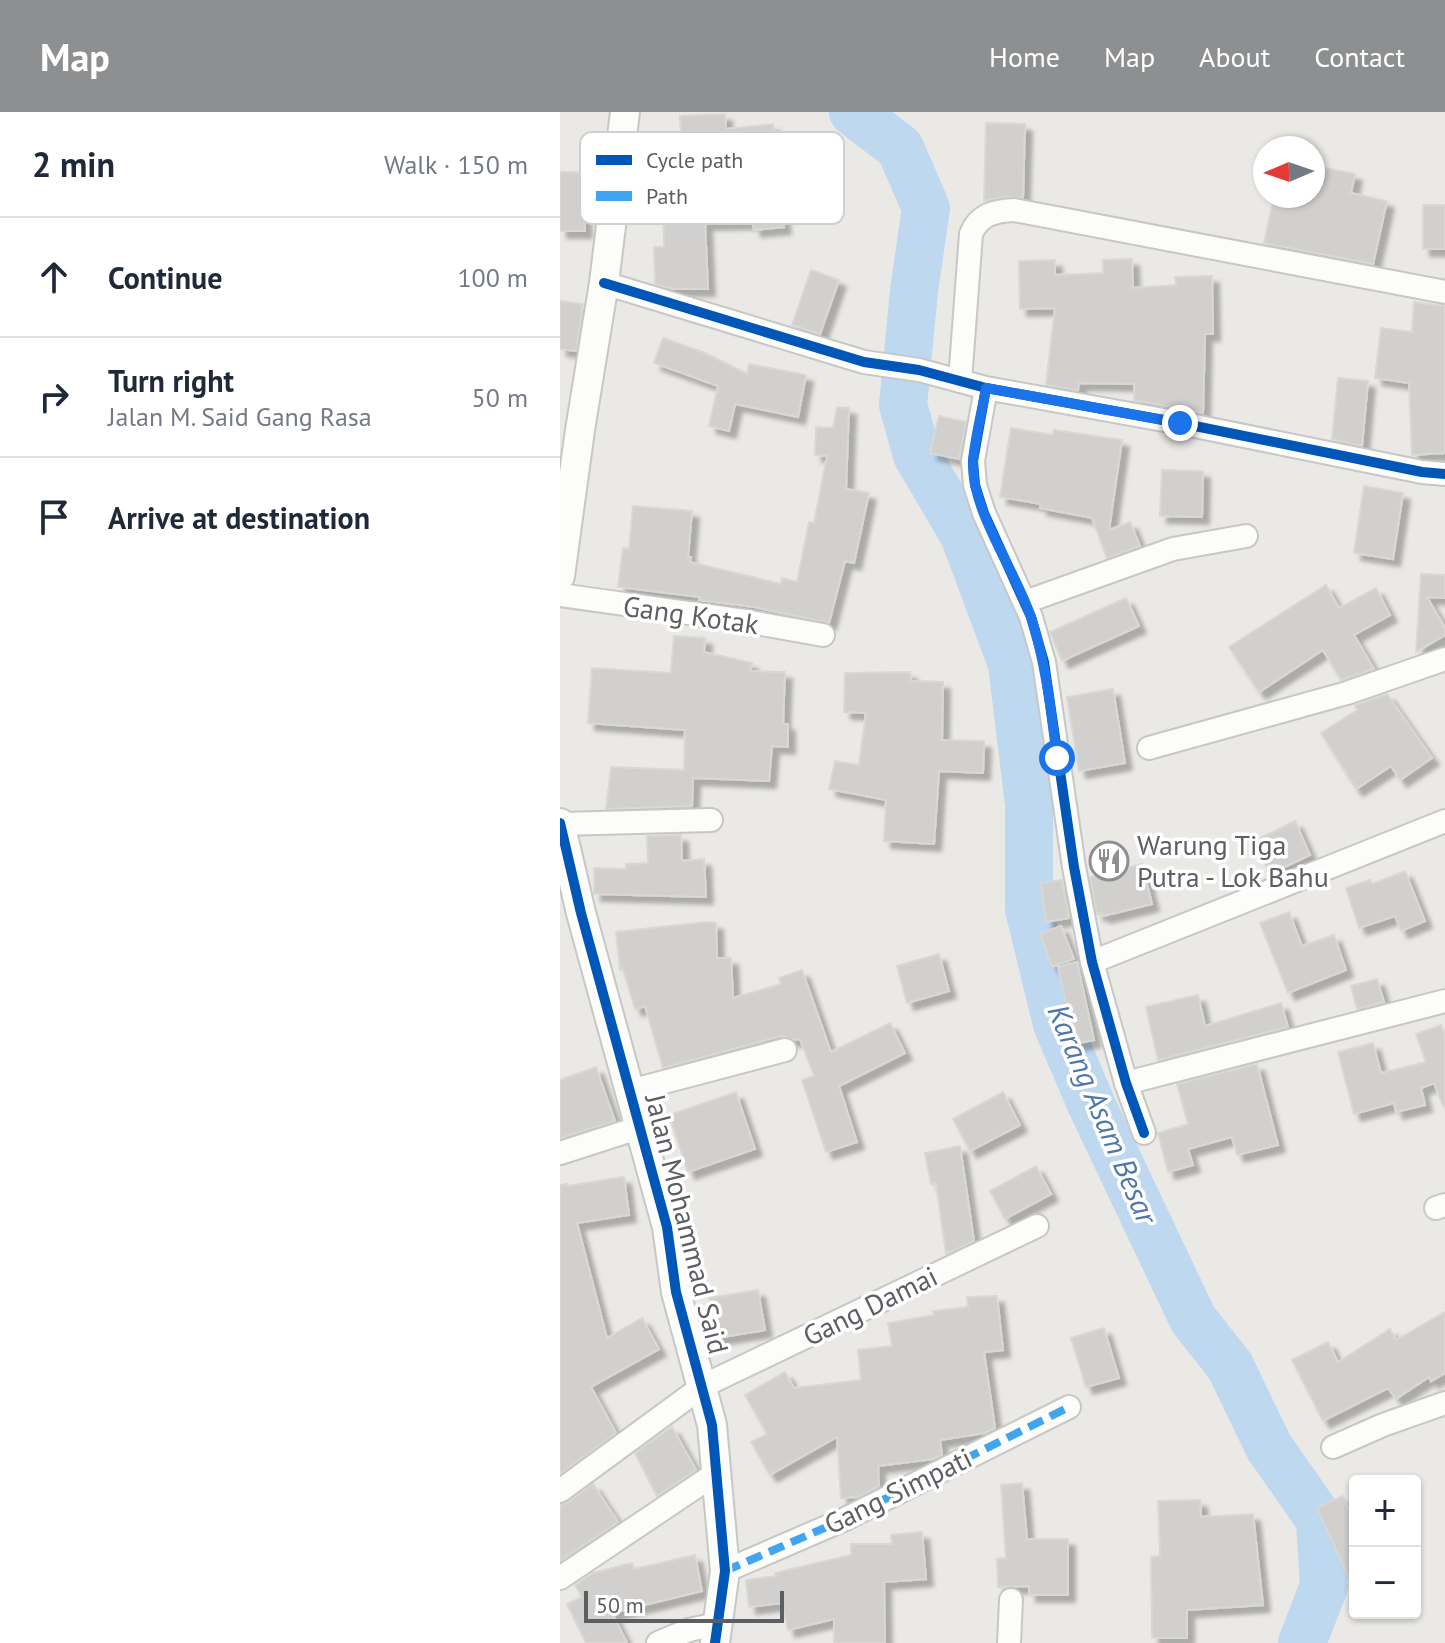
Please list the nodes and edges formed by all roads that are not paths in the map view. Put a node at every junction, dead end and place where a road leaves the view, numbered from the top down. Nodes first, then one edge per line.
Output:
1 (625, 112) edge
2 (623, 132) edge
3 (611, 224) edge
4 (604, 283) junction
5 (1445, 292) edge
6 (960, 381) junction
7 (986, 388) junction
8 (570, 428) edge
9 (1445, 474) edge
10 (1246, 536) dead end
11 (560, 576) edge
12 (560, 595) edge
13 (1025, 602) junction
14 (823, 635) dead end
15 (1445, 659) edge
16 (1149, 748) dead end
17 (711, 820) dead end
18 (1445, 821) edge
19 (560, 823) edge
20 (564, 866) edge
21 (1092, 962) junction
22 (1445, 1001) edge
23 (785, 1050) dead end
24 (1126, 1083) junction
25 (630, 1091) junction
26 (641, 1127) junction
27 (1144, 1133) dead end
28 (560, 1153) edge
29 (1037, 1226) dead end
30 (703, 1386) junction
31 (1445, 1403) edge
32 (1069, 1407) dead end
33 (1333, 1447) dead end
34 (718, 1472) junction
35 (560, 1491) edge
36 (725, 1571) junction
37 (560, 1578) edge
38 (1011, 1600) dead end
39 (716, 1634) edge
40 (658, 1643) edge
41 (1009, 1643) edge

1 - 2 street
3 - 4 street
4 - 6 street
4 - 8 street
5 - 6 street
6 - 7 street
7 - 9 street
7 - 13 street
8 - 11 street
10 - 13 street
12 - 14 street, Gang Kotak
13 - 21 street
15 - 16 street
17 - 19 street
18 - 21 street
19 - 20 street, Jalan Mohammad Said
20 - 25 street, Jalan Mohammad Said
21 - 24 street
22 - 24 street
23 - 25 street
24 - 27 street
25 - 26 street, Jalan Mohammad Said
26 - 28 street
26 - 30 street, Jalan Mohammad Said
29 - 30 street, Gang Damai
30 - 34 street, Jalan Mohammad Said
30 - 35 street, Gang Damai
31 - 33 street
32 - 36 street, Gang Simpati
34 - 36 street, Jalan Mohammad Said
34 - 37 street
36 - 39 street, Jalan Mohammad Said
38 - 41 street
39 - 40 street

